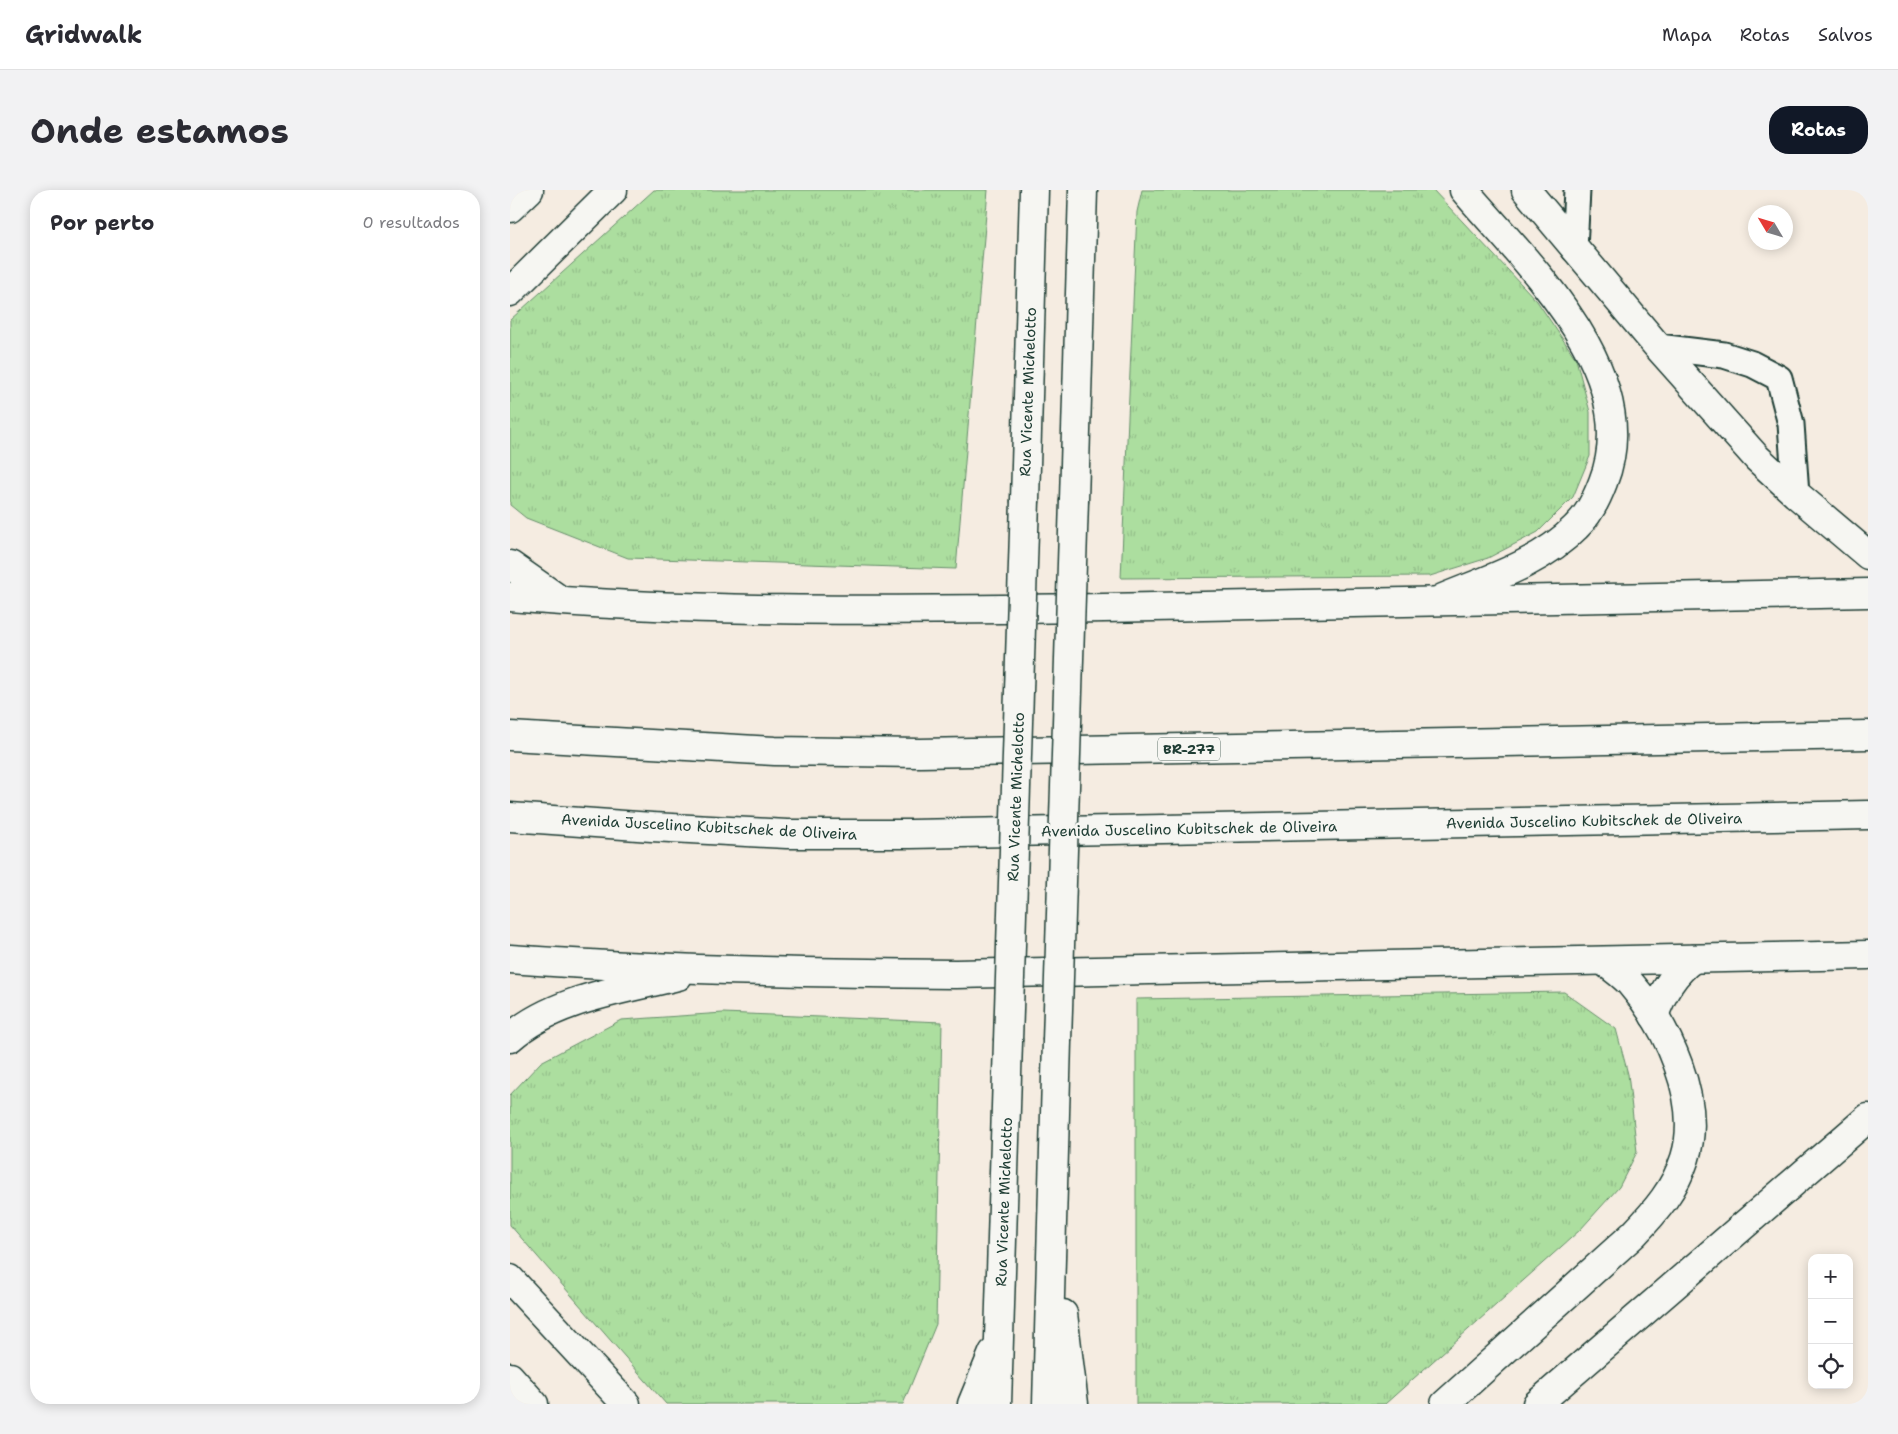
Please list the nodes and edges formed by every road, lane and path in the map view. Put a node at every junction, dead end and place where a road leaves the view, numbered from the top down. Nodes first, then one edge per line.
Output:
1 (530, 190) edge
2 (613, 190) edge
3 (1034, 190) edge
4 (1464, 190) edge
5 (1526, 190) edge
6 (1577, 190) edge
7 (1084, 192) edge
8 (510, 208) edge
9 (1574, 248) junction
10 (510, 292) edge
11 (1658, 347) junction
12 (1796, 494) junction
13 (1868, 555) edge
14 (510, 565) edge
15 (1868, 593) edge
16 (510, 597) edge
17 (561, 601) junction
18 (1429, 604) junction
19 (1868, 735) edge
20 (510, 736) edge
21 (1868, 816) edge
22 (510, 817) edge
23 (1868, 955) edge
24 (510, 959) edge
25 (1693, 959) junction
26 (1604, 961) junction
27 (708, 969) junction
28 (1654, 1016) junction
29 (510, 1038) edge
30 (1868, 1118) edge
31 (1052, 1227) junction
32 (510, 1279) edge
33 (1000, 1335) junction
34 (510, 1377) edge
35 (534, 1404) edge
36 (626, 1404) edge
37 (972, 1404) edge
38 (998, 1404) edge
39 (1046, 1404) edge
40 (1074, 1404) edge
41 (1446, 1404) edge
42 (1537, 1404) edge

1 - 8 main road
2 - 10 main road
3 - 33 main road, Rua Vicente Michelotto, bridge
4 - 18 main road
5 - 9 main road
6 - 9 street
7 - 31 main road, bridge
9 - 11 main road
11 - 12 main road
11 - 12 street
12 - 13 main road
14 - 17 main road
15 - 18 main road
16 - 17 main road
17 - 18 main road
19 - 20 main road, BR-277
21 - 22 main road, Avenida Juscelino Kubitschek de Oliveira
23 - 25 main road
24 - 27 main road
25 - 26 main road
25 - 28 main road
26 - 27 main road
26 - 28 main road
27 - 29 main road
28 - 41 main road
30 - 42 main road
31 - 39 main road
31 - 40 main road
32 - 36 main road
33 - 37 main road
33 - 38 main road, Rua Vicente Michelotto
34 - 35 main road

